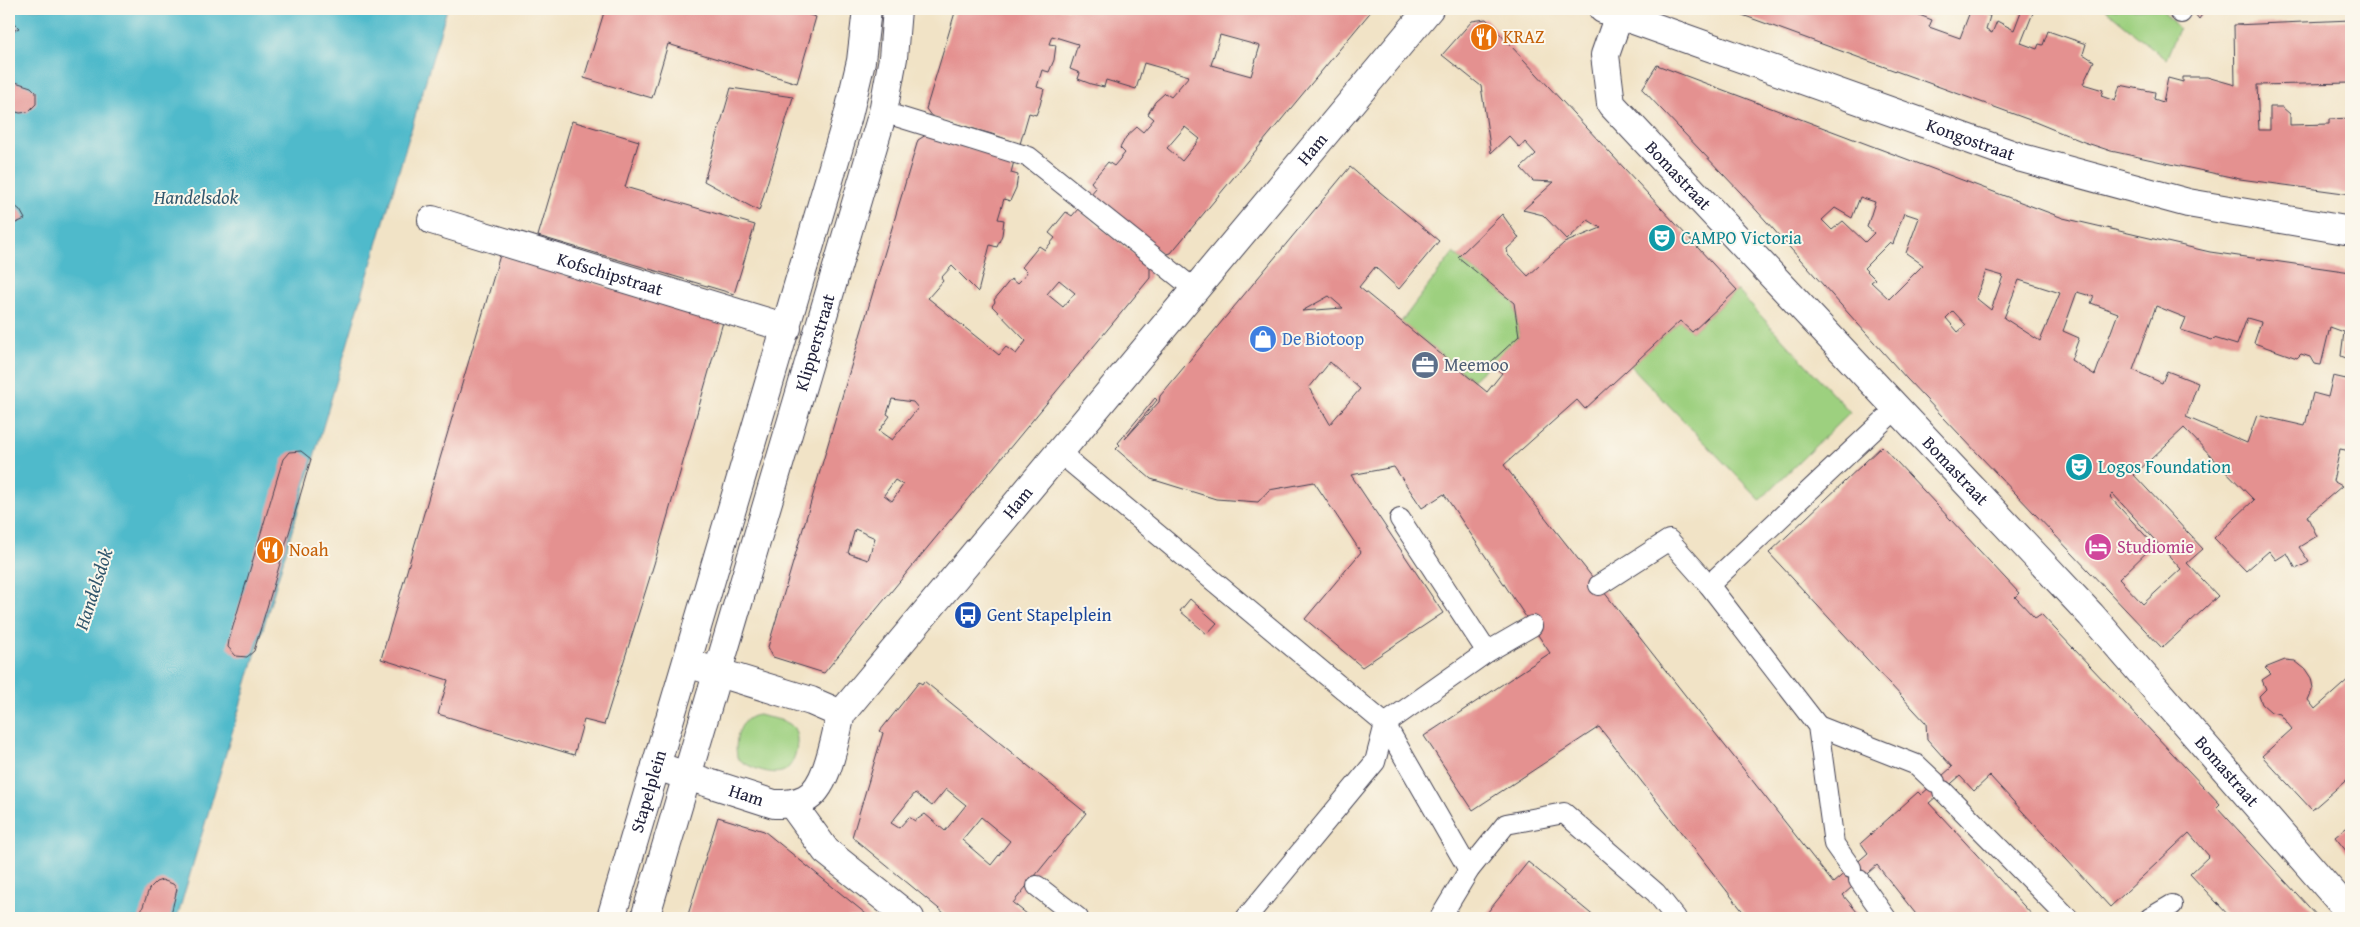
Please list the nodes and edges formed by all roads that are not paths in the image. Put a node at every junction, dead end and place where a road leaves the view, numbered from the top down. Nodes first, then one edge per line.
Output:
1 (866, 9) edge
2 (897, 9) edge
3 (1429, 9) edge
4 (1610, 12) edge
5 (883, 112) junction
6 (432, 220) dead end
7 (2351, 231) edge
8 (1194, 289) junction
9 (787, 328) junction
10 (1897, 408) junction
11 (1060, 453) junction
12 (1400, 519) dead end
13 (1599, 584) dead end
14 (1709, 585) junction
15 (1532, 626) dead end
16 (1487, 652) junction
17 (687, 663) junction
18 (718, 672) junction
19 (841, 714) junction
20 (1385, 724) junction
21 (1818, 726) junction
22 (656, 766) junction
23 (688, 776) junction
24 (792, 804) junction
25 (1468, 870) junction
26 (1037, 886) dead end
27 (2172, 905) dead end
28 (614, 908) edge
29 (647, 913) edge
30 (2351, 914) edge
31 (910, 918) edge
32 (1078, 918) edge
33 (1246, 918) edge
34 (1440, 918) edge
35 (1676, 918) edge
36 (1886, 918) edge
37 (2068, 918) edge
38 (2150, 918) edge

1 - 9 street, Klipperstraat
2 - 5 street, Klipperstraat
3 - 8 street, Ham
4 - 7 street, Kongostraat
4 - 10 street, Bomastraat
5 - 8 lane
5 - 18 street, Klipperstraat
6 - 9 street, Kofschipstraat
8 - 11 street, Ham
9 - 17 street, Klipperstraat
10 - 14 lane
10 - 30 street, Bomastraat
11 - 19 street, Ham
11 - 20 lane
12 - 16 lane
13 - 14 lane
14 - 21 lane
15 - 16 lane
16 - 20 lane
17 - 18 street
17 - 22 street, Stapelplein
18 - 19 street
18 - 23 street, Stapelplein
19 - 24 street, Ham
20 - 25 lane
20 - 33 lane
21 - 36 lane
21 - 37 lane
22 - 23 street, Ham
22 - 28 street, Stapelplein
23 - 24 street, Ham
23 - 29 street, Stapelplein
24 - 31 street
25 - 34 lane
25 - 35 lane
26 - 32 lane
27 - 38 lane
28 - 29 street

